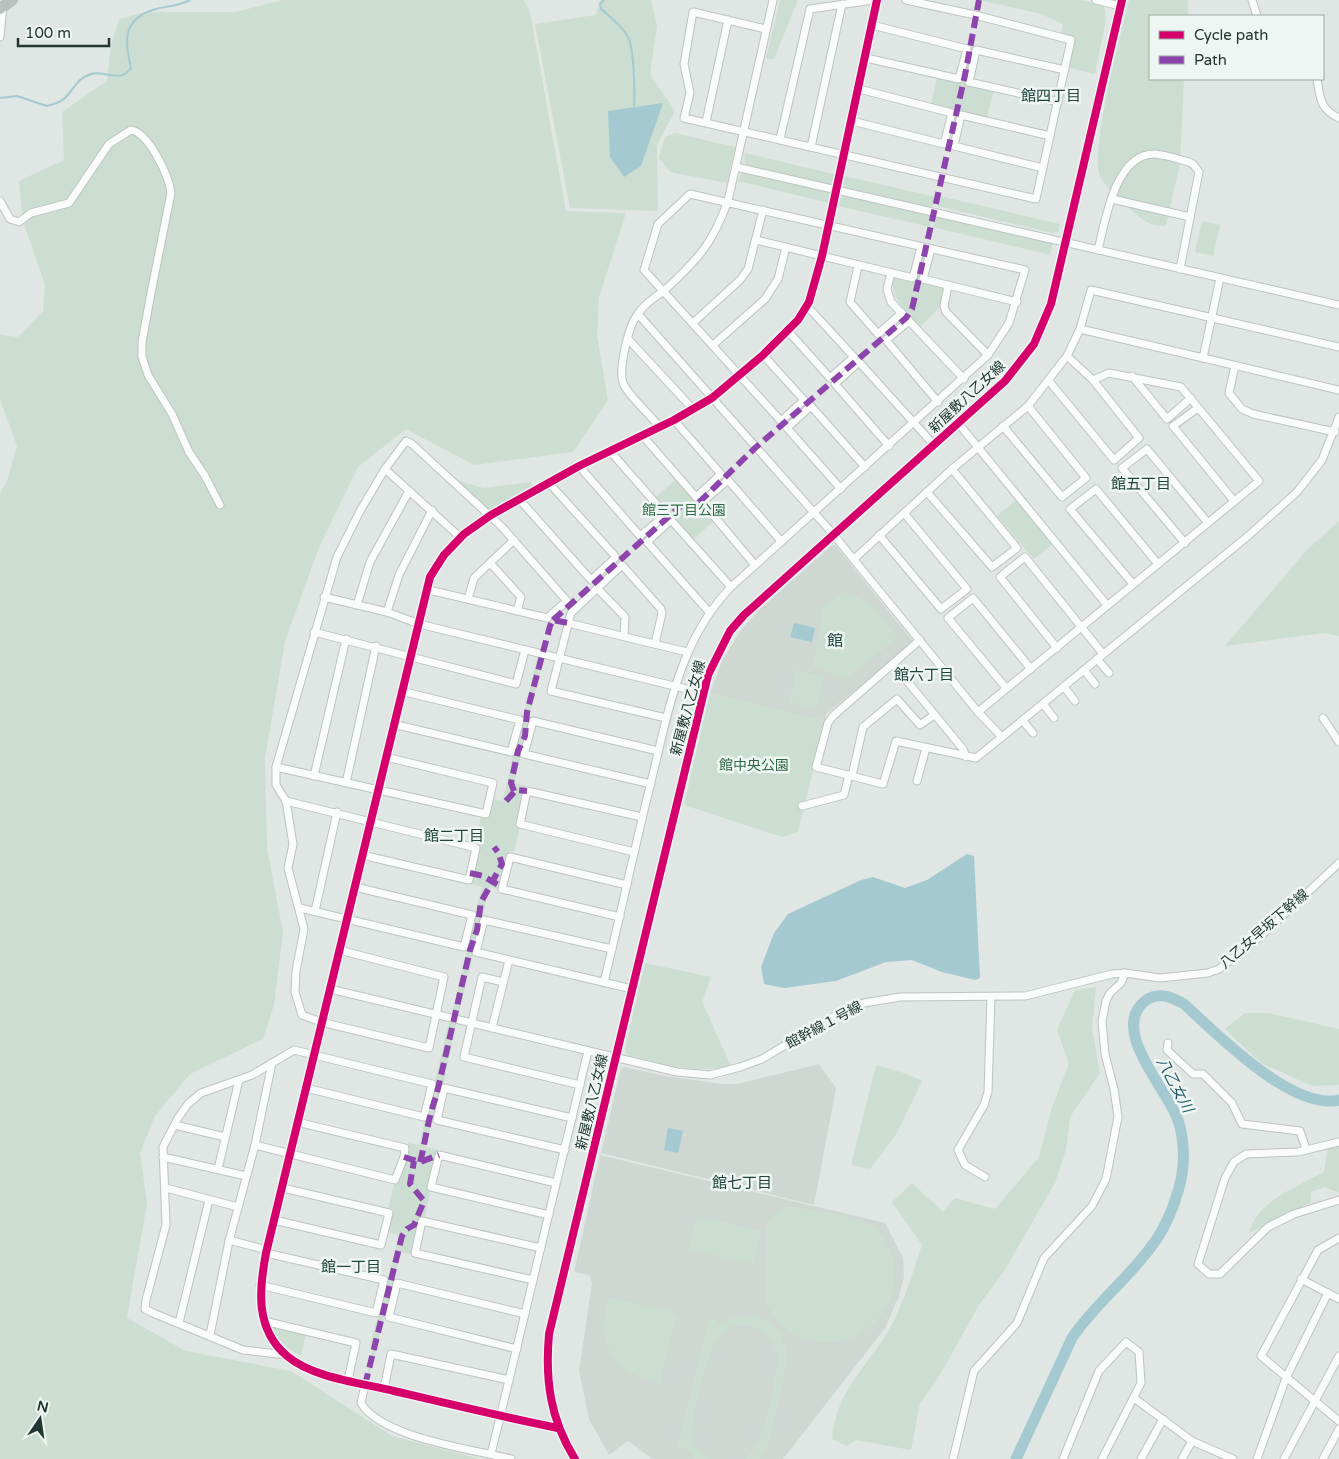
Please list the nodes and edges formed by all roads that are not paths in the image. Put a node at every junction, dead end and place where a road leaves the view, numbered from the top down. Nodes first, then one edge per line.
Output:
1 (773, 0) edge
2 (875, 0) edge
3 (906, 0) edge
4 (1096, 0) edge
5 (1252, 0) edge
6 (1121, 3) edge
7 (842, 4) junction
8 (5, 5) edge
9 (1257, 15) edge
10 (728, 20) junction
11 (872, 25) junction
12 (766, 29) junction
13 (0, 37) edge
14 (866, 58) junction
15 (1065, 70) junction
16 (1317, 80) edge
17 (859, 90) junction
18 (1058, 102) junction
19 (1339, 118) edge
20 (852, 121) junction
21 (706, 122) junction
22 (744, 131) junction
23 (1050, 136) junction
24 (780, 139) junction
25 (811, 147) junction
26 (844, 154) junction
27 (736, 167) junction
28 (1043, 168) junction
29 (837, 191) junction
30 (1112, 199) junction
31 (0, 201) edge
32 (728, 201) junction
33 (763, 210) junction
34 (1190, 217) junction
35 (829, 225) junction
36 (756, 240) junction
37 (1066, 243) junction
38 (786, 247) junction
39 (921, 247) junction
40 (931, 249) junction
41 (1098, 250) junction
42 (822, 256) junction
43 (858, 266) junction
44 (1180, 269) junction
45 (891, 273) junction
46 (1220, 278) junction
47 (948, 286) junction
48 (664, 291) junction
49 (1017, 302) junction
50 (1339, 305) edge
51 (807, 306) junction
52 (902, 313) junction
53 (638, 314) junction
54 (1212, 319) junction
55 (909, 320) junction
56 (694, 322) junction
57 (1080, 329) junction
58 (788, 331) junction
59 (628, 339) junction
60 (713, 345) junction
61 (1339, 347) edge
62 (763, 354) junction
63 (988, 356) junction
64 (1067, 356) junction
65 (1203, 358) junction
66 (1235, 366) junction
67 (739, 376) junction
68 (1132, 376) junction
69 (964, 379) junction
70 (1093, 380) junction
71 (1049, 381) junction
72 (1339, 390) edge
73 (712, 398) junction
74 (1191, 398) junction
75 (938, 402) junction
76 (1028, 406) junction
77 (692, 408) junction
78 (1198, 408) junction
79 (1339, 417) edge
80 (674, 420) junction
81 (915, 422) junction
82 (958, 423) junction
83 (1003, 426) junction
84 (660, 427) junction
85 (1335, 432) junction
86 (642, 435) junction
87 (934, 445) junction
88 (889, 446) junction
89 (979, 448) junction
90 (610, 451) junction
91 (579, 466) junction
92 (865, 467) junction
93 (952, 469) junction
94 (385, 470) junction
95 (549, 483) junction
96 (841, 489) junction
97 (410, 491) junction
98 (928, 492) junction
99 (519, 499) junction
100 (1234, 501) junction
101 (220, 505) dead end
102 (432, 510) junction
103 (904, 513) junction
104 (814, 514) junction
105 (491, 515) junction
106 (1208, 523) junction
107 (833, 534) junction
108 (879, 534) junction
109 (461, 538) junction
110 (514, 540) junction
111 (781, 542) junction
112 (1185, 543) junction
113 (854, 559) junction
114 (491, 564) junction
115 (1158, 564) junction
116 (756, 565) junction
117 (1133, 584) junction
118 (731, 587) junction
119 (597, 588) junction
120 (428, 590) junction
121 (324, 597) junction
122 (468, 600) junction
123 (357, 605) junction
124 (1108, 605) junction
125 (517, 611) junction
126 (387, 612) junction
127 (710, 612) junction
128 (568, 623) junction
129 (419, 624) junction
130 (1082, 627) junction
131 (314, 632) junction
132 (624, 636) junction
133 (346, 639) junction
134 (920, 640) junction
135 (655, 644) junction
136 (376, 646) junction
137 (1057, 648) junction
138 (525, 650) junction
139 (687, 652) junction
140 (1100, 656) junction
141 (410, 657) junction
142 (560, 657) junction
143 (893, 664) junction
144 (1031, 669) junction
145 (1084, 670) junction
146 (1109, 673) dead end
147 (1095, 684) dead end
148 (676, 686) junction
149 (1064, 687) junction
150 (1006, 688) junction
151 (401, 691) junction
152 (703, 693) junction
153 (1075, 701) dead end
154 (1043, 704) junction
155 (978, 712) junction
156 (934, 715) junction
157 (666, 718) junction
158 (1054, 718) dead end
159 (1323, 718) dead end
160 (1022, 721) junction
161 (393, 724) junction
162 (1033, 733) dead end
163 (1002, 737) junction
164 (1339, 742) edge
165 (926, 748) junction
166 (658, 751) junction
167 (386, 757) junction
168 (966, 757) junction
169 (276, 767) junction
170 (314, 776) junction
171 (851, 776) junction
172 (917, 781) dead end
173 (346, 783) junction
174 (651, 784) junction
175 (378, 789) junction
176 (286, 801) junction
177 (802, 806) dead end
178 (337, 812) junction
179 (642, 817) junction
180 (370, 820) junction
181 (634, 852) junction
182 (362, 856) junction
183 (1339, 863) edge
184 (627, 884) junction
185 (355, 887) junction
186 (300, 908) junction
187 (315, 911) junction
188 (620, 917) junction
189 (346, 919) junction
190 (612, 949) junction
191 (339, 950) junction
192 (509, 960) junction
193 (1125, 973) junction
194 (503, 982) junction
195 (604, 982) junction
196 (330, 989) junction
197 (632, 989) junction
198 (991, 997) junction
199 (437, 1014) junction
200 (321, 1022) junction
201 (472, 1023) junction
202 (492, 1028) junction
203 (1168, 1043) dead end
204 (588, 1051) junction
205 (314, 1053) junction
206 (615, 1057) junction
207 (272, 1063) junction
208 (239, 1080) junction
209 (580, 1085) junction
210 (306, 1088) junction
211 (572, 1118) junction
212 (297, 1122) junction
213 (174, 1125) junction
214 (225, 1137) junction
215 (1339, 1142) edge
216 (255, 1145) junction
217 (1306, 1149) junction
218 (565, 1150) junction
219 (289, 1154) junction
220 (163, 1157) junction
221 (218, 1169) junction
222 (246, 1176) junction
223 (985, 1177) dead end
224 (556, 1184) junction
225 (166, 1188) junction
226 (283, 1188) junction
227 (209, 1200) junction
228 (1339, 1200) edge
229 (238, 1207) junction
230 (549, 1215) junction
231 (274, 1220) junction
232 (1339, 1238) edge
233 (229, 1240) junction
234 (541, 1248) junction
235 (267, 1252) junction
236 (1301, 1279) junction
237 (533, 1280) junction
238 (260, 1285) junction
239 (1328, 1293) junction
240 (1339, 1299) edge
241 (525, 1314) junction
242 (264, 1321) junction
243 (179, 1323) junction
244 (210, 1335) junction
245 (516, 1349) junction
246 (286, 1355) junction
247 (1339, 1356) edge
248 (1286, 1378) junction
249 (348, 1380) junction
250 (509, 1380) junction
251 (365, 1385) junction
252 (384, 1389) junction
253 (1134, 1398) junction
254 (1316, 1401) junction
255 (501, 1416) junction
256 (1163, 1419) junction
257 (1339, 1421) edge
258 (558, 1428) junction
259 (1339, 1429) edge
260 (1192, 1441) junction
261 (490, 1454) junction
262 (1223, 1457) edge
263 (511, 1459) edge
264 (575, 1459) edge
265 (953, 1459) edge
266 (1063, 1459) edge
267 (1102, 1459) edge
268 (1141, 1459) edge
269 (1182, 1459) edge
270 (1234, 1459) edge
271 (1257, 1459) edge
272 (1284, 1459) edge
273 (1323, 1459) edge

1 - 12 street
2 - 7 street
2 - 11 street
3 - 15 street
4 - 6 street
5 - 9 street
6 - 37 street, 新屋敷八乙女線
7 - 24 street
7 - 25 street
8 - 13 street
10 - 12 street
10 - 21 street
10 - 21 street
11 - 14 street
11 - 14 street
12 - 22 street
14 - 17 street
15 - 18 street
15 - 18 street
16 - 19 street
17 - 20 street
17 - 20 street
18 - 23 street
20 - 26 street
21 - 22 street
22 - 24 street
22 - 27 street
23 - 28 street
23 - 28 street
24 - 25 street
25 - 26 street
26 - 28 street
26 - 29 street
27 - 29 street
27 - 32 street
29 - 35 street
29 - 37 street
30 - 34 street
30 - 34 street
30 - 41 street
31 - 101 street
32 - 33 street
32 - 48 street
32 - 48 street
33 - 35 street
33 - 36 street
34 - 44 street
35 - 39 street
35 - 42 street
36 - 38 street
36 - 56 street
37 - 41 street
37 - 82 street, 新屋敷八乙女線
38 - 42 street
38 - 60 street
39 - 40 street
39 - 45 street
40 - 47 street
40 - 49 street
41 - 44 street
42 - 43 street
42 - 51 street
43 - 45 street
43 - 52 street
44 - 46 street
45 - 52 street
46 - 50 street
46 - 54 street
47 - 49 street
47 - 63 street
48 - 53 street
48 - 56 street
49 - 63 street
51 - 58 street
51 - 58 street
52 - 55 street
53 - 59 street
53 - 73 street
54 - 57 street
54 - 61 street
54 - 65 street
55 - 69 street
55 - 75 street
56 - 60 street
57 - 64 street
57 - 65 street
58 - 62 street
59 - 77 street
59 - 84 street
60 - 67 street
62 - 67 street
62 - 67 street
63 - 69 street
64 - 70 street
64 - 71 street
65 - 66 street
66 - 72 street
66 - 85 street
67 - 73 street
68 - 70 street
68 - 74 street
68 - 74 street
69 - 75 street
70 - 71 street
71 - 76 street
73 - 77 street
73 - 104 street
74 - 78 street
75 - 81 street
76 - 83 street
76 - 83 street
77 - 80 street
78 - 100 street
78 - 100 street
79 - 85 street
80 - 84 street
80 - 86 street
81 - 87 street
81 - 88 street
81 - 88 street
82 - 87 street, 新屋敷八乙女線
82 - 89 street
83 - 89 street
84 - 86 street
85 - 140 street
86 - 90 street
87 - 107 street, 新屋敷八乙女線
88 - 92 street
89 - 93 street
89 - 124 street
90 - 91 street
90 - 91 street
91 - 95 street
92 - 96 street
92 - 96 street
93 - 98 street
93 - 98 street
94 - 97 street
94 - 105 street
94 - 121 street
95 - 99 street
95 - 99 street
96 - 104 street
97 - 102 street
97 - 123 street
98 - 103 street
99 - 105 street
100 - 106 street
102 - 109 street
102 - 126 street
103 - 108 street
103 - 108 street
104 - 107 street
104 - 111 street
105 - 109 street
105 - 110 street
106 - 112 street
106 - 112 street
107 - 113 street
107 - 152 street, 新屋敷八乙女線
108 - 113 street
109 - 120 street
110 - 114 street
110 - 125 street
111 - 116 street
111 - 116 street
112 - 115 street
113 - 134 street
114 - 122 street
114 - 125 street
115 - 117 street
115 - 117 street
116 - 118 street
117 - 124 street
118 - 127 street
118 - 127 street
119 - 128 street
119 - 132 street
119 - 135 street
120 - 122 street
120 - 129 street
121 - 123 street
121 - 131 street
122 - 125 street
123 - 126 street
124 - 130 street
126 - 129 street
127 - 139 street
128 - 132 street
128 - 142 street
129 - 138 street
129 - 141 street
130 - 137 street
130 - 137 street
130 - 140 street
131 - 133 street
131 - 169 street
132 - 135 street
133 - 136 street
133 - 170 street
134 - 143 street
134 - 155 street
135 - 139 street
136 - 141 street
136 - 173 street
137 - 144 street
138 - 141 street
138 - 142 street
139 - 148 street
140 - 145 street
140 - 146 street
141 - 151 street
142 - 148 street
142 - 157 street
143 - 156 street
143 - 171 street
144 - 150 street
144 - 150 street
145 - 147 street
145 - 149 street
148 - 152 street
148 - 157 street
149 - 153 street
149 - 154 street
150 - 155 street
151 - 161 street
151 - 161 street
152 - 197 street, 新屋敷八乙女線
154 - 158 street
154 - 160 street
155 - 163 street
156 - 168 street
156 - 171 street
157 - 166 street
159 - 164 street
160 - 162 street
160 - 163 street
161 - 167 street
163 - 168 street
165 - 168 street
165 - 171 street
165 - 172 street
166 - 174 street
166 - 174 street
167 - 175 street
167 - 175 street
169 - 170 street
169 - 176 street
170 - 173 street
171 - 177 street
173 - 175 street
174 - 179 street
175 - 180 street
176 - 178 street
176 - 186 street
178 - 180 street
178 - 187 street
179 - 181 street
179 - 181 street
180 - 182 street
180 - 182 street
181 - 184 street
182 - 185 street
183 - 193 street, 八乙女早坂下幹線
184 - 188 street
184 - 188 street
185 - 189 street
185 - 189 street
186 - 187 street
186 - 200 street
187 - 189 street
188 - 190 street
189 - 191 street
190 - 192 street
190 - 195 street
191 - 196 street
191 - 199 street
192 - 194 street
192 - 195 street
193 - 198 street, 館幹線１号線
193 - 265 street
194 - 201 street
194 - 202 street
195 - 197 street
196 - 199 street, 館幹線１号線
196 - 200 street
197 - 206 street, 新屋敷八乙女線
198 - 206 street, 館幹線１号線
198 - 223 street
199 - 200 street
199 - 201 street, 館幹線１号線
200 - 205 street
201 - 202 street, 館幹線１号線
201 - 209 street
202 - 204 street, 館幹線１号線
203 - 217 street
204 - 206 street, 館幹線１号線
204 - 209 street
205 - 207 street
205 - 210 street
205 - 210 street
206 - 258 street, 新屋敷八乙女線
207 - 208 street
207 - 216 street
208 - 213 street
208 - 214 street
209 - 211 street
210 - 212 street
211 - 218 street
211 - 218 street
212 - 219 street
212 - 219 street
213 - 214 street
213 - 220 street
214 - 221 street
215 - 217 street
216 - 219 street
216 - 222 street
217 - 228 street
218 - 224 street
219 - 226 street
220 - 221 street
220 - 225 street
221 - 222 street
222 - 229 street
224 - 230 street
224 - 230 street
225 - 227 street
225 - 243 street
226 - 231 street
226 - 231 street
227 - 229 street
227 - 243 street
229 - 233 street
230 - 234 street
231 - 235 street
232 - 236 street
233 - 235 street
233 - 244 street
234 - 237 street
234 - 237 street
235 - 238 street
235 - 238 street
236 - 239 street
236 - 248 street
237 - 241 street
238 - 242 street
239 - 240 street
239 - 248 street
241 - 245 street
241 - 245 street
242 - 246 street
242 - 249 street
243 - 244 street
244 - 246 street
245 - 250 street
246 - 249 street
247 - 254 street
248 - 254 street
248 - 271 street
249 - 251 street
250 - 252 street
250 - 255 street
251 - 252 street
251 - 261 street
252 - 255 street
253 - 256 street
253 - 266 street
253 - 267 street
254 - 257 street
254 - 272 street
255 - 258 street
255 - 261 street
256 - 260 street
256 - 268 street
258 - 264 street, 新屋敷八乙女線
259 - 273 street
260 - 262 street
260 - 269 street
261 - 263 street
262 - 270 street

